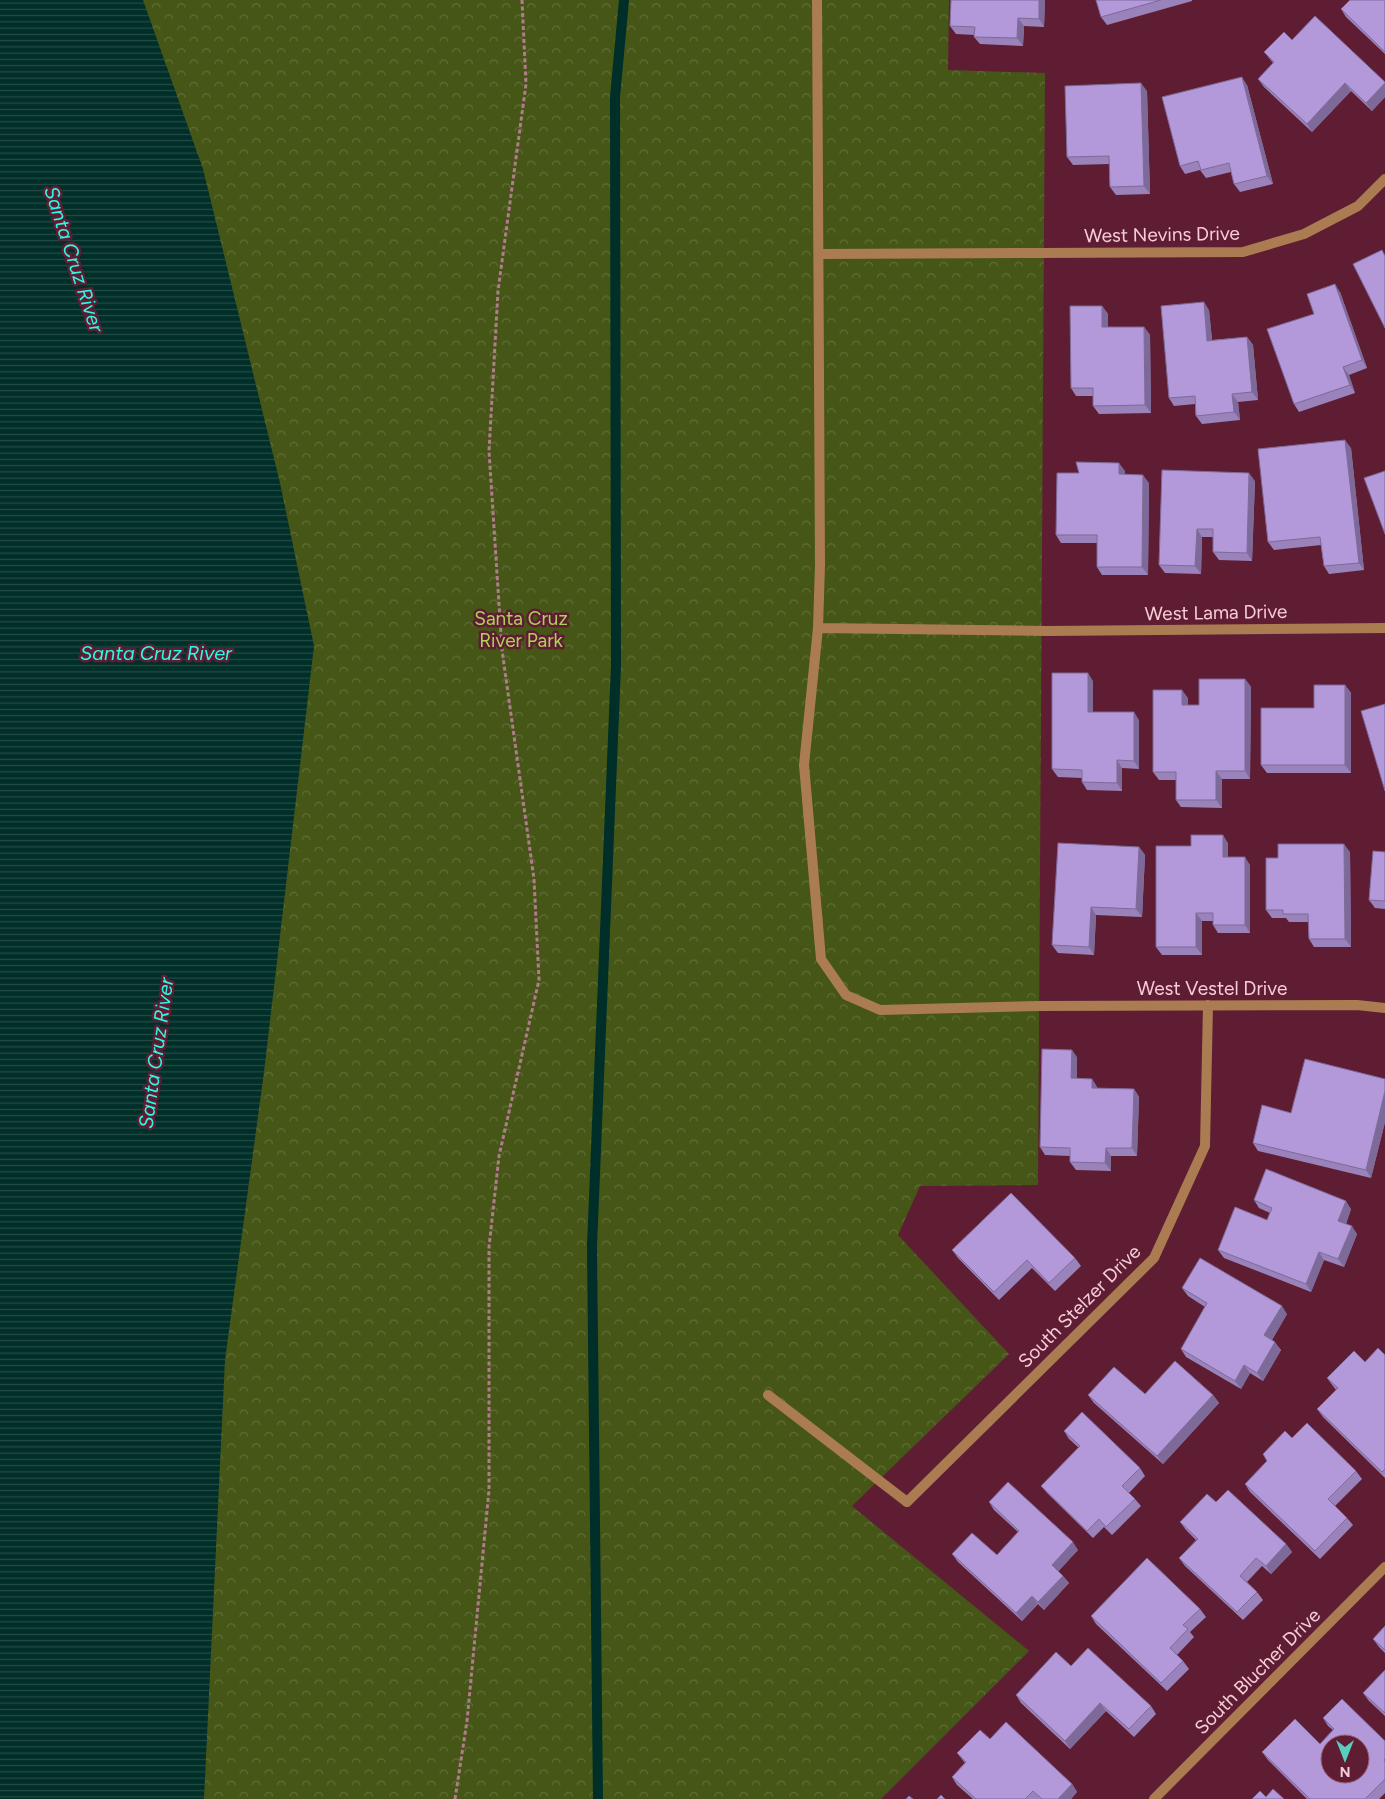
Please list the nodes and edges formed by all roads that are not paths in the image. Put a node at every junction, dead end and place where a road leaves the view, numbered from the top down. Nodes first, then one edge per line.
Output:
1 (817, 0) edge
2 (1385, 179) edge
3 (818, 254) junction
4 (818, 628) junction
5 (1385, 628) edge
6 (1208, 1005) junction
7 (1385, 1008) edge
8 (768, 1395) dead end
9 (1385, 1567) edge
10 (1154, 1799) edge

1 - 3 street, West Vestel Drive
2 - 3 street, West Nevins Drive
3 - 4 street, West Vestel Drive
4 - 5 street, West Lama Drive
4 - 6 street, West Vestel Drive
6 - 7 street, West Vestel Drive
6 - 8 street, South Stelzer Drive
9 - 10 street, South Blucher Drive

